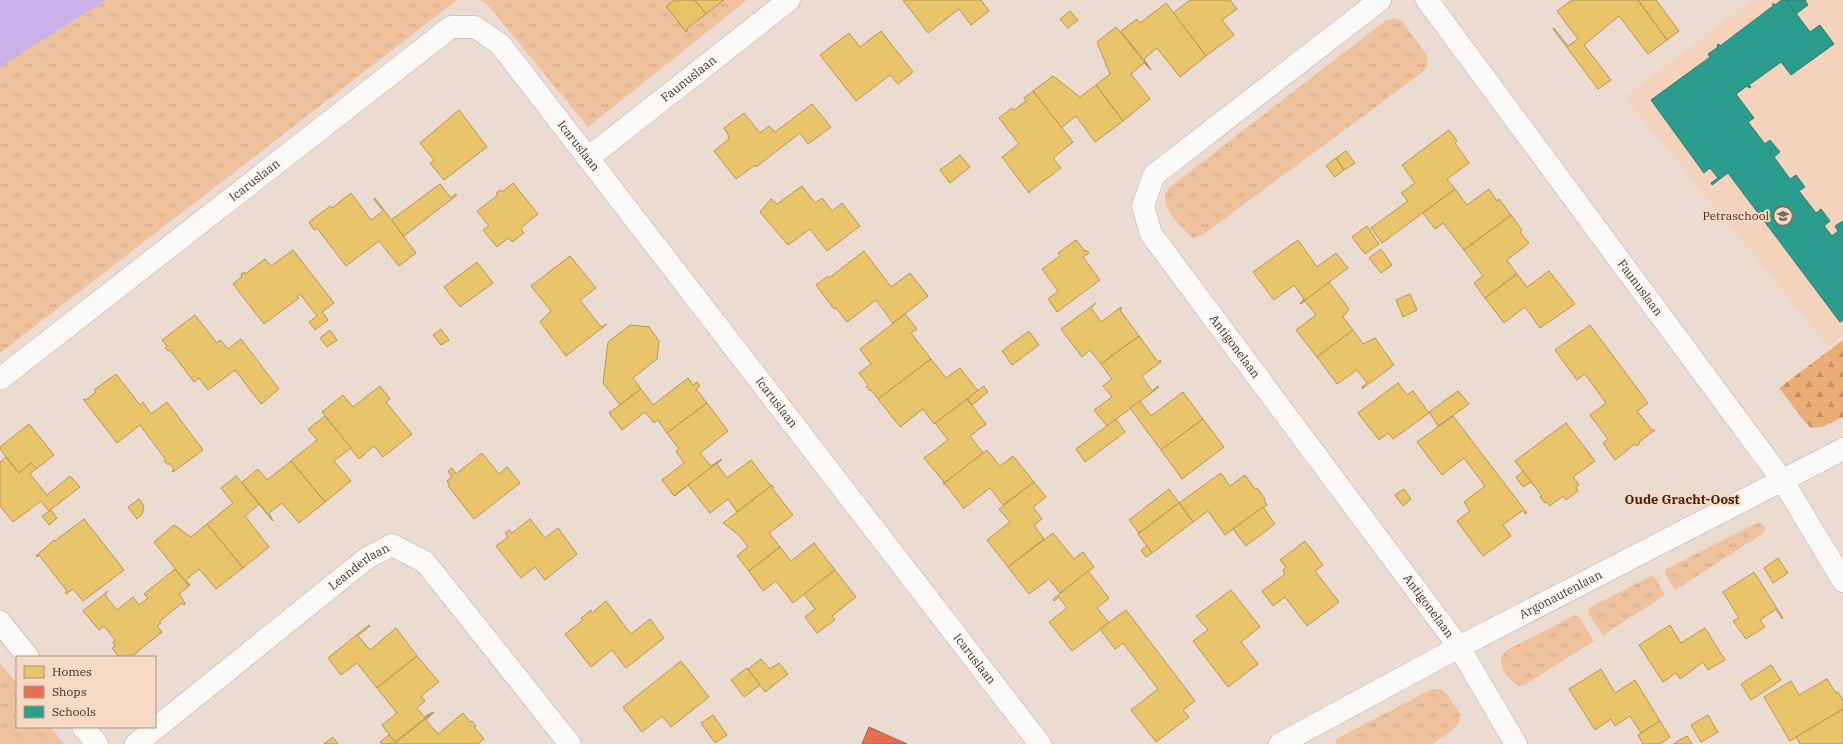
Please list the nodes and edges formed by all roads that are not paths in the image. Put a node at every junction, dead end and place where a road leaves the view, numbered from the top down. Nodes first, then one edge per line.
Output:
1 (788, 0) edge
2 (1380, 0) edge
3 (1434, 3) edge
4 (588, 158) junction
5 (0, 379) edge
6 (1843, 449) edge
7 (1783, 481) junction
8 (1843, 582) edge
9 (0, 622) edge
10 (1459, 647) junction
11 (27, 656) edge
12 (84, 728) edge
13 (156, 728) edge
14 (156, 728) edge
15 (97, 744) edge
16 (136, 744) edge
17 (570, 744) edge
18 (1040, 744) edge
19 (1280, 744) edge
20 (1516, 744) edge

1 - 4 street, Faunuslaan
2 - 10 street, Antigonelaan
3 - 7 street, Faunuslaan
4 - 5 street, Icaruslaan
4 - 18 street, Icaruslaan
6 - 7 street, Argonautenlaan
7 - 8 street, Faunuslaan
7 - 10 street, Argonautenlaan
9 - 11 street
10 - 19 street, Argonautenlaan
10 - 20 street, Antigonelaan
12 - 15 street
13 - 16 street, Leanderlaan
14 - 17 street, Leanderlaan

